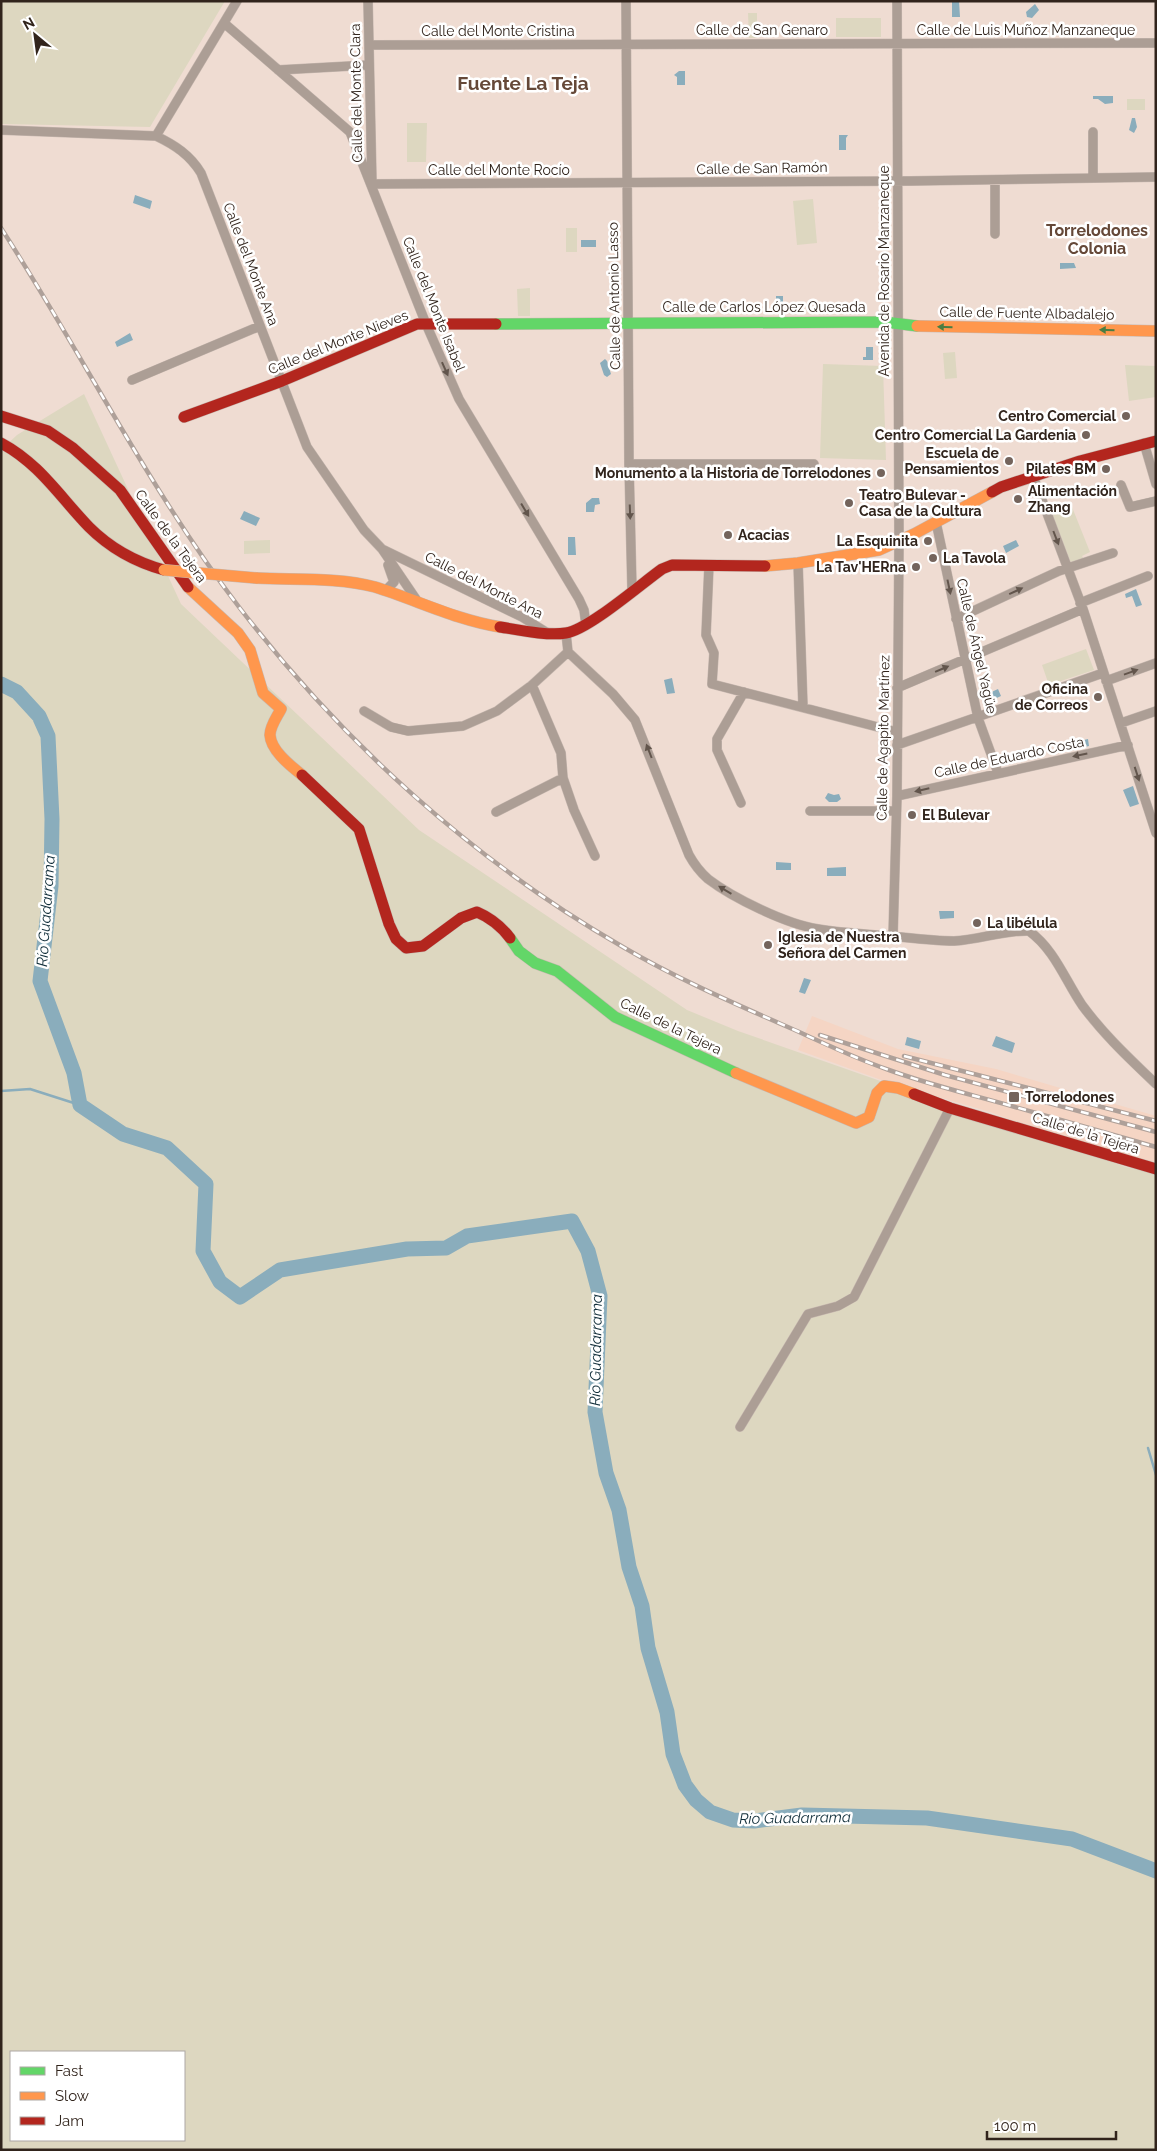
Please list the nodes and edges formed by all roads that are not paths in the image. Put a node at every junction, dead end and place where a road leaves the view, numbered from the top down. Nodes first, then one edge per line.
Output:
1 (237, 1) edge
2 (368, 1) edge
3 (626, 1) edge
4 (897, 1) edge
5 (224, 23) junction
6 (1156, 43) edge
7 (626, 44) junction
8 (897, 44) junction
9 (369, 45) junction
10 (369, 65) junction
11 (278, 70) junction
12 (1, 130) edge
13 (1093, 132) dead end
14 (156, 136) junction
15 (1156, 177) edge
16 (1093, 178) junction
17 (995, 180) junction
18 (898, 181) junction
19 (372, 184) junction
20 (627, 184) junction
21 (995, 234) dead end
22 (899, 323) junction
23 (426, 324) junction
24 (629, 324) junction
25 (260, 326) junction
26 (1156, 331) edge
27 (132, 380) dead end
28 (282, 381) junction
29 (1, 416) edge
30 (184, 418) dead end
31 (1156, 441) edge
32 (1, 443) edge
33 (1144, 443) junction
34 (629, 464) junction
35 (814, 464) dead end
36 (1033, 476) junction
37 (1156, 484) edge
38 (1121, 485) dead end
39 (1156, 501) edge
40 (936, 522) junction
41 (900, 541) junction
42 (382, 548) junction
43 (1113, 553) dead end
44 (798, 563) junction
45 (709, 565) junction
46 (1068, 569) junction
47 (1148, 576) dead end
48 (386, 590) junction
49 (632, 590) junction
50 (418, 602) junction
51 (1082, 606) junction
52 (956, 619) junction
53 (586, 625) junction
54 (566, 632) junction
55 (547, 633) junction
56 (568, 652) junction
57 (964, 660) junction
58 (1156, 663) edge
59 (1104, 677) junction
60 (532, 685) junction
61 (897, 688) junction
62 (744, 692) junction
63 (803, 706) junction
64 (364, 711) dead end
65 (1156, 711) edge
66 (978, 718) junction
67 (1121, 723) junction
68 (897, 732) junction
69 (1128, 744) junction
70 (897, 745) junction
71 (998, 773) junction
72 (563, 778) junction
73 (897, 796) junction
74 (741, 803) dead end
75 (810, 811) dead end
76 (496, 812) dead end
77 (896, 812) junction
78 (1155, 830) edge
79 (595, 856) dead end
80 (893, 936) junction
81 (1156, 1084) edge
82 (950, 1108) junction
83 (1156, 1169) edge
84 (740, 1428) dead end

1 - 5 street
2 - 9 street, Calle del Monte Clara
3 - 7 street, Calle de Antonio Lasso
4 - 8 street, Avenida de Rosario Manzaneque
5 - 11 street, Calle del Monte Isabel
5 - 14 street
6 - 8 street, Calle de Luis Muñoz Manzaneque
7 - 8 street, Calle de San Genaro
7 - 9 street, Calle del Monte Cristina
7 - 20 street, Calle de Antonio Lasso
8 - 18 street, Avenida de Rosario Manzaneque
9 - 10 street, Calle del Monte Clara
10 - 11 street
10 - 19 street, Calle del Monte Clara
11 - 19 street, Calle del Monte Isabel
12 - 14 street, Calle del Monte Ana
13 - 16 street
14 - 25 street, Calle del Monte Ana
15 - 16 street, Calle de San Ramón
16 - 17 street, Calle de San Ramón
17 - 18 street, Calle de San Ramón
17 - 21 street
18 - 20 street, Calle de San Ramón
18 - 22 street, Avenida de Rosario Manzaneque
19 - 20 street, Calle del Monte Rocío
19 - 23 street, Calle del Monte Isabel
20 - 24 street, Calle de Antonio Lasso
22 - 24 street, Calle de Carlos López Quesada
26 -> 22 street, Calle de Fuente Albadalejo
22 - 41 street, Avenida de Rosario Manzaneque
23 - 24 street, Calle del Monte Nieves
23 - 28 street, Calle del Monte Nieves
23 -> 53 street, Calle del Monte Isabel
24 - 34 street, Calle de Antonio Lasso
25 - 27 street
25 - 28 street, Calle del Monte Ana
28 - 30 street, Calle del Monte Nieves
28 - 42 street, Calle del Monte Ana
29 - 82 street, Calle de la Tejera
31 - 33 street
32 - 48 street, bridge
33 - 36 street
33 - 37 street
34 - 35 street
34 -> 49 street, Calle de Antonio Lasso
36 - 40 street
36 -> 46 street
38 - 39 street
40 - 41 street
40 -> 52 street, Calle de Ángel Yagüe
41 - 44 street
41 - 61 street, Calle de Agapito Martínez
42 - 48 street, Calle del Monte Ana
42 - 50 street, Calle del Monte Ana
42 - 55 street, Calle del Monte Ana
43 - 46 street
44 - 45 street
44 - 63 street
45 - 49 street
45 - 62 street
46 - 51 street
52 -> 46 street
47 - 51 street
48 - 50 street
49 - 53 street
50 - 55 street
51 - 57 street
51 - 59 street
52 - 57 street, Calle de Ángel Yagüe
53 - 54 street
54 - 55 street
54 - 56 street
56 - 60 street
80 -> 56 street
61 -> 57 street
57 - 66 street, Calle de Ángel Yagüe
59 -> 58 street
59 - 66 street
59 - 67 street
60 - 64 street
60 - 72 street
61 - 68 street, Calle de Agapito Martínez
62 - 63 street
62 - 74 street
63 - 68 street
65 - 67 street
66 - 70 street
66 - 71 street, Calle de Ángel Yagüe
67 - 69 street
68 - 70 street, Calle de Agapito Martínez
69 -> 71 street, Calle de Eduardo Costa
69 -> 78 street
70 - 73 street, Calle de Agapito Martínez
71 -> 73 street, Calle de Eduardo Costa
72 - 76 street
72 - 79 street
73 - 77 street, Calle de Agapito Martínez
75 - 77 street
77 - 80 street, Calle de Agapito Martínez
80 - 81 street
82 - 83 street, Calle de la Tejera
82 - 84 street

